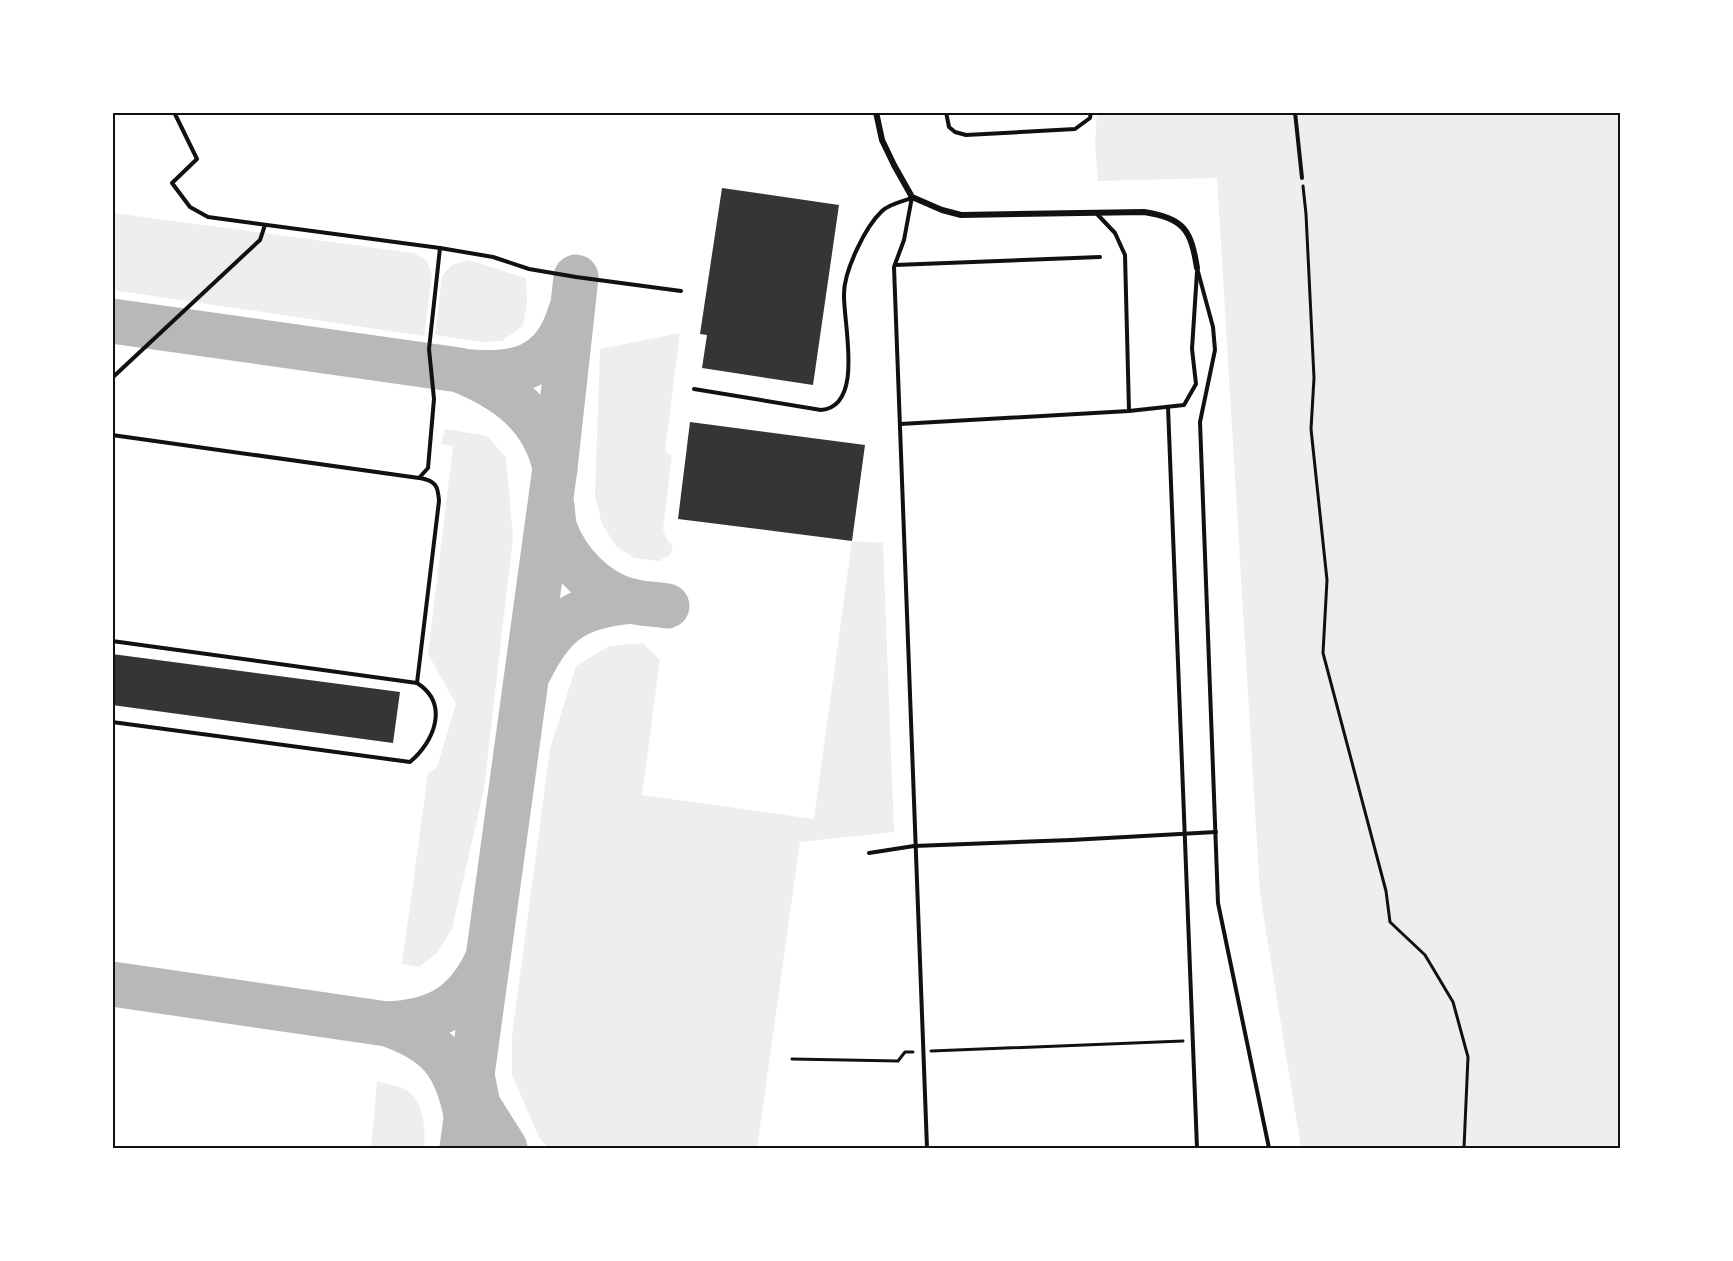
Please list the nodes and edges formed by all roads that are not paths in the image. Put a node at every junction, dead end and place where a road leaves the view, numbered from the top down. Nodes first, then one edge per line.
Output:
1 (174, 112) edge
2 (876, 112) edge
3 (946, 112) edge
4 (1091, 112) edge
5 (1295, 112) edge
6 (1302, 178) road end
7 (912, 197) junction
8 (1097, 213) junction
9 (265, 225) junction
10 (440, 248) junction
11 (1100, 256) dead end
12 (895, 265) junction
13 (1197, 268) junction
14 (681, 291) dead end
15 (112, 378) edge
16 (694, 389) dead end
17 (1168, 407) junction
18 (1129, 411) junction
19 (900, 424) junction
20 (112, 435) edge
21 (419, 478) junction
22 (112, 641) edge
23 (417, 683) junction
24 (112, 722) edge
25 (1216, 832) junction
26 (1185, 834) junction
27 (914, 846) junction
28 (869, 853) dead end
29 (927, 1149) edge
30 (1197, 1149) edge
31 (1269, 1149) edge

1 - 9 lane
2 - 7 street
3 - 4 lane
5 - 6 lane
7 - 8 street
7 - 12 lane
7 - 16 lane
8 - 13 street
8 - 18 lane
9 - 10 lane
9 - 15 lane
10 - 14 lane
10 - 21 lane
11 - 12 lane
12 - 19 lane
13 - 17 lane
13 - 25 lane
17 - 18 lane
17 - 26 lane
18 - 19 lane
19 - 27 lane
20 - 21 lane
21 - 23 lane
22 - 23 lane
23 - 24 lane
25 - 26 lane
25 - 31 lane
26 - 27 lane
26 - 30 lane
27 - 28 lane
27 - 29 lane

